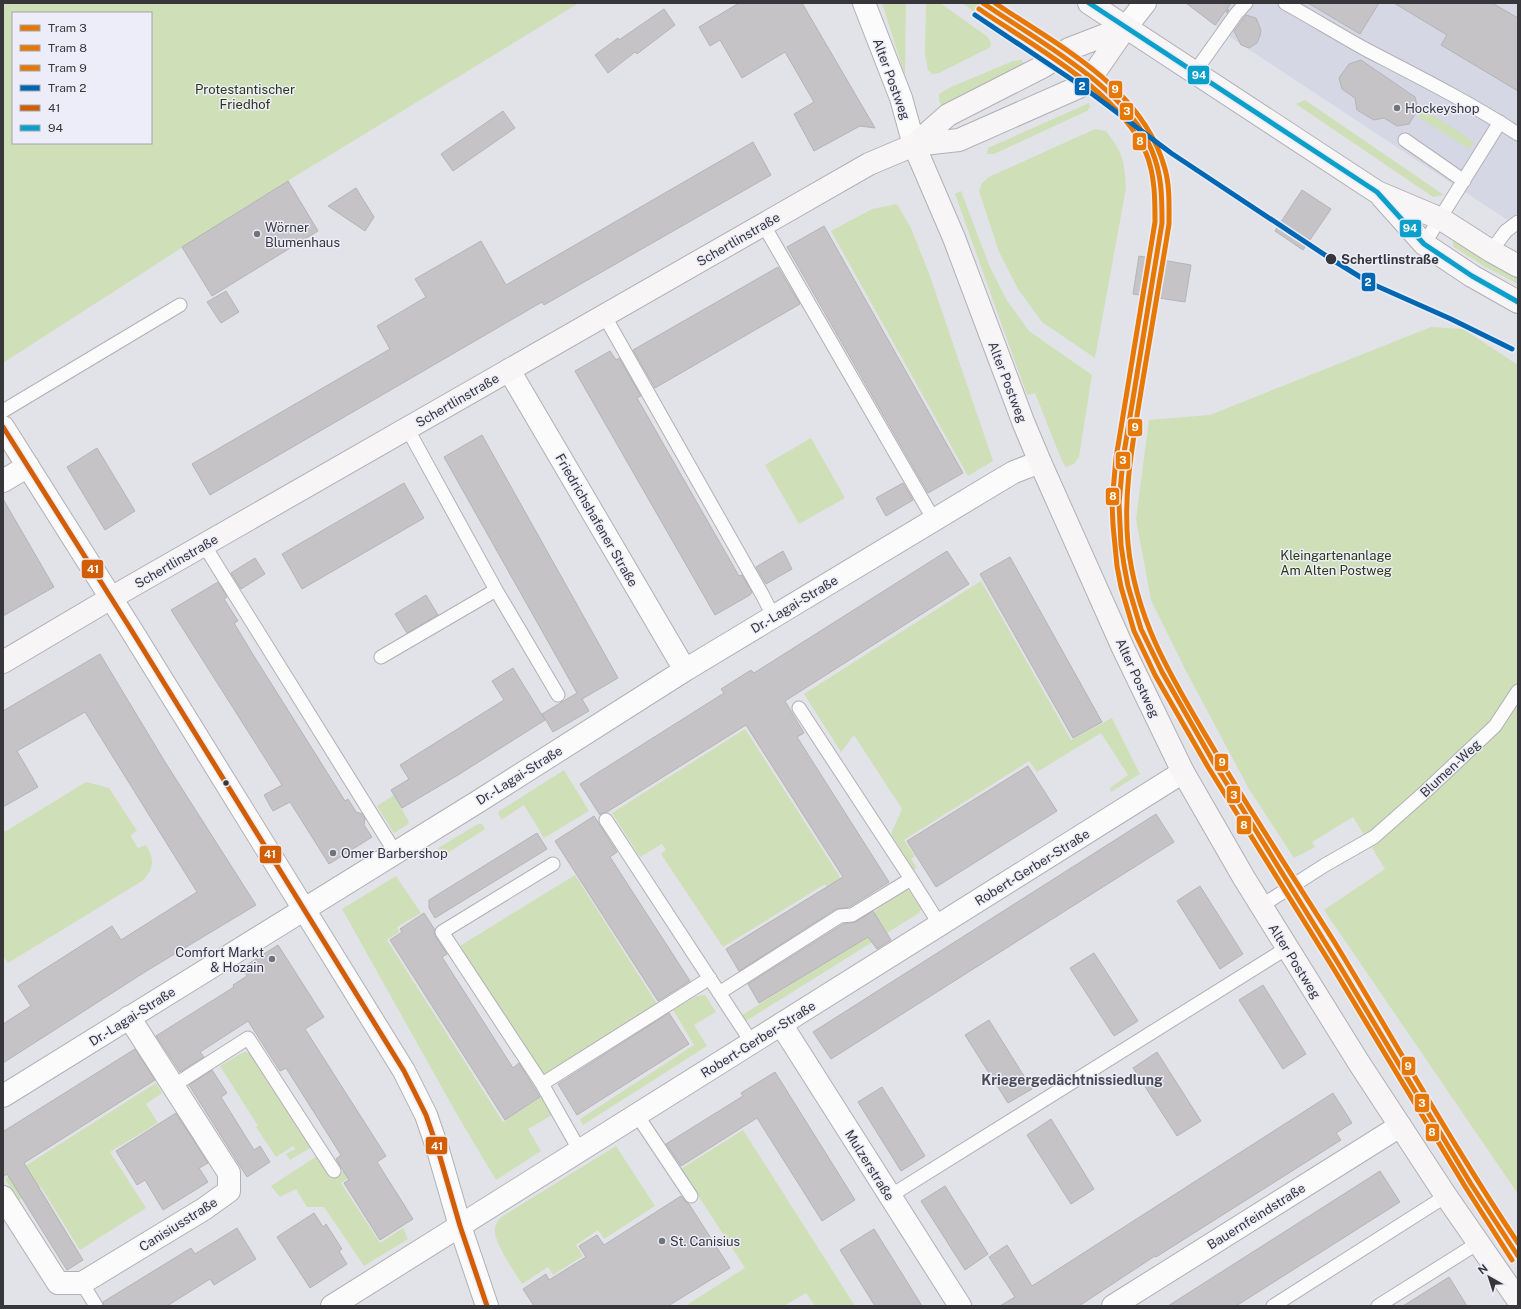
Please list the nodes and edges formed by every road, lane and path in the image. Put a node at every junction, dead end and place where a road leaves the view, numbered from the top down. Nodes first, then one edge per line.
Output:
1 (864, 3) edge
2 (1090, 3) edge
3 (1145, 3) edge
4 (1246, 3) edge
5 (1285, 3) edge
6 (1126, 28) junction
7 (1194, 73) junction
8 (1500, 122) junction
9 (1518, 134) edge
10 (1405, 140) dead end
11 (914, 145) junction
12 (1464, 180) junction
13 (1377, 192) junction
14 (1441, 219) junction
15 (1518, 222) edge
16 (763, 224) junction
17 (1424, 244) junction
18 (1491, 251) junction
19 (1518, 266) edge
20 (1518, 302) edge
21 (180, 304) dead end
22 (604, 315) junction
23 (509, 370) junction
24 (3, 412) edge
25 (3, 427) edge
26 (407, 428) junction
27 (1040, 462) junction
28 (28, 466) junction
29 (3, 480) edge
30 (934, 520) junction
31 (204, 545) junction
32 (496, 590) junction
33 (111, 598) junction
34 (773, 616) junction
35 (381, 657) dead end
36 (3, 662) edge
37 (685, 670) junction
38 (1518, 691) edge
39 (558, 695) dead end
40 (799, 708) dead end
41 (1183, 772) junction
42 (606, 820) dead end
43 (395, 852) junction
44 (553, 864) dead end
45 (911, 879) junction
46 (1261, 906) junction
47 (304, 910) junction
48 (940, 925) junction
49 (1288, 948) junction
50 (710, 978) junction
51 (719, 993) junction
52 (130, 1017) junction
53 (781, 1024) junction
54 (752, 1043) junction
55 (542, 1084) junction
56 (173, 1086) junction
57 (3, 1096) edge
58 (637, 1115) junction
59 (1400, 1126) junction
60 (580, 1151) junction
61 (334, 1171) dead end
62 (691, 1196) dead end
63 (890, 1196) junction
64 (1446, 1196) junction
65 (3, 1197) edge
66 (460, 1226) junction
67 (1478, 1243) junction
68 (82, 1284) junction
69 (1518, 1300) edge
70 (96, 1306) edge
71 (332, 1306) edge
72 (487, 1306) edge
73 (960, 1306) edge
74 (1113, 1306) edge
75 (1273, 1306) edge
76 (1378, 1306) edge

1 - 11 street, Alter Postweg
2 - 6 street
3 - 6 street
4 - 7 lane
5 - 8 lane
6 - 7 street
6 - 11 street, Schertlinstraße
6 - 11 street, Schertlinstraße
7 - 13 street
8 - 9 lane
8 - 12 lane
10 - 12 lane
11 - 16 street, Schertlinstraße
11 - 27 street, Alter Postweg
12 - 14 lane
13 - 14 street
13 - 17 street
14 - 17 lane
14 - 18 street
15 - 18 lane
16 - 22 street, Schertlinstraße
16 - 30 lane
17 - 20 street
18 - 19 street
21 - 24 lane
22 - 23 street, Schertlinstraße
22 - 34 lane
23 - 26 street, Schertlinstraße
23 - 37 street, Friedrichshafener Straße
25 - 28 street
26 - 31 street, Schertlinstraße
26 - 32 lane
27 - 30 street, Dr.-Lagai-Straße
27 - 41 street, Alter Postweg
28 - 29 street
28 - 33 street
30 - 34 street, Dr.-Lagai-Straße
31 - 33 street, Schertlinstraße
31 - 43 lane
32 - 35 lane
32 - 39 lane
33 - 36 street, Schertlinstraße
33 - 47 street
34 - 37 street, Dr.-Lagai-Straße
37 - 43 street, Dr.-Lagai-Straße
38 - 46 lane, Blumen-Weg
40 - 45 lane
41 - 46 street, Alter Postweg
41 - 48 street, Robert-Gerber-Straße
42 - 50 lane
43 - 47 street, Dr.-Lagai-Straße
44 - 55 lane
45 - 48 lane
45 - 51 lane
46 - 49 street, Alter Postweg
47 - 52 street, Dr.-Lagai-Straße
47 - 66 street
48 - 53 street, Robert-Gerber-Straße
49 - 59 street, Alter Postweg
49 - 63 lane
50 - 51 lane
50 - 55 lane
51 - 54 lane
52 - 56 street, Canisiusstraße
52 - 57 street, Dr.-Lagai-Straße
53 - 54 street, Robert-Gerber-Straße
53 - 63 street, Mulzerstraße
54 - 58 street, Robert-Gerber-Straße
55 - 60 lane
56 - 61 lane
56 - 68 street, Canisiusstraße
58 - 60 street, Robert-Gerber-Straße
58 - 62 lane
59 - 64 street, Alter Postweg
59 - 74 street, Bauernfeindstraße
60 - 66 street, Robert-Gerber-Straße
63 - 73 street, Mulzerstraße
64 - 67 street, Alter Postweg
64 - 75 lane
65 - 68 street
66 - 71 street, Robert-Gerber-Straße
66 - 72 street
67 - 69 street, Alter Postweg
67 - 76 lane
68 - 70 lane

